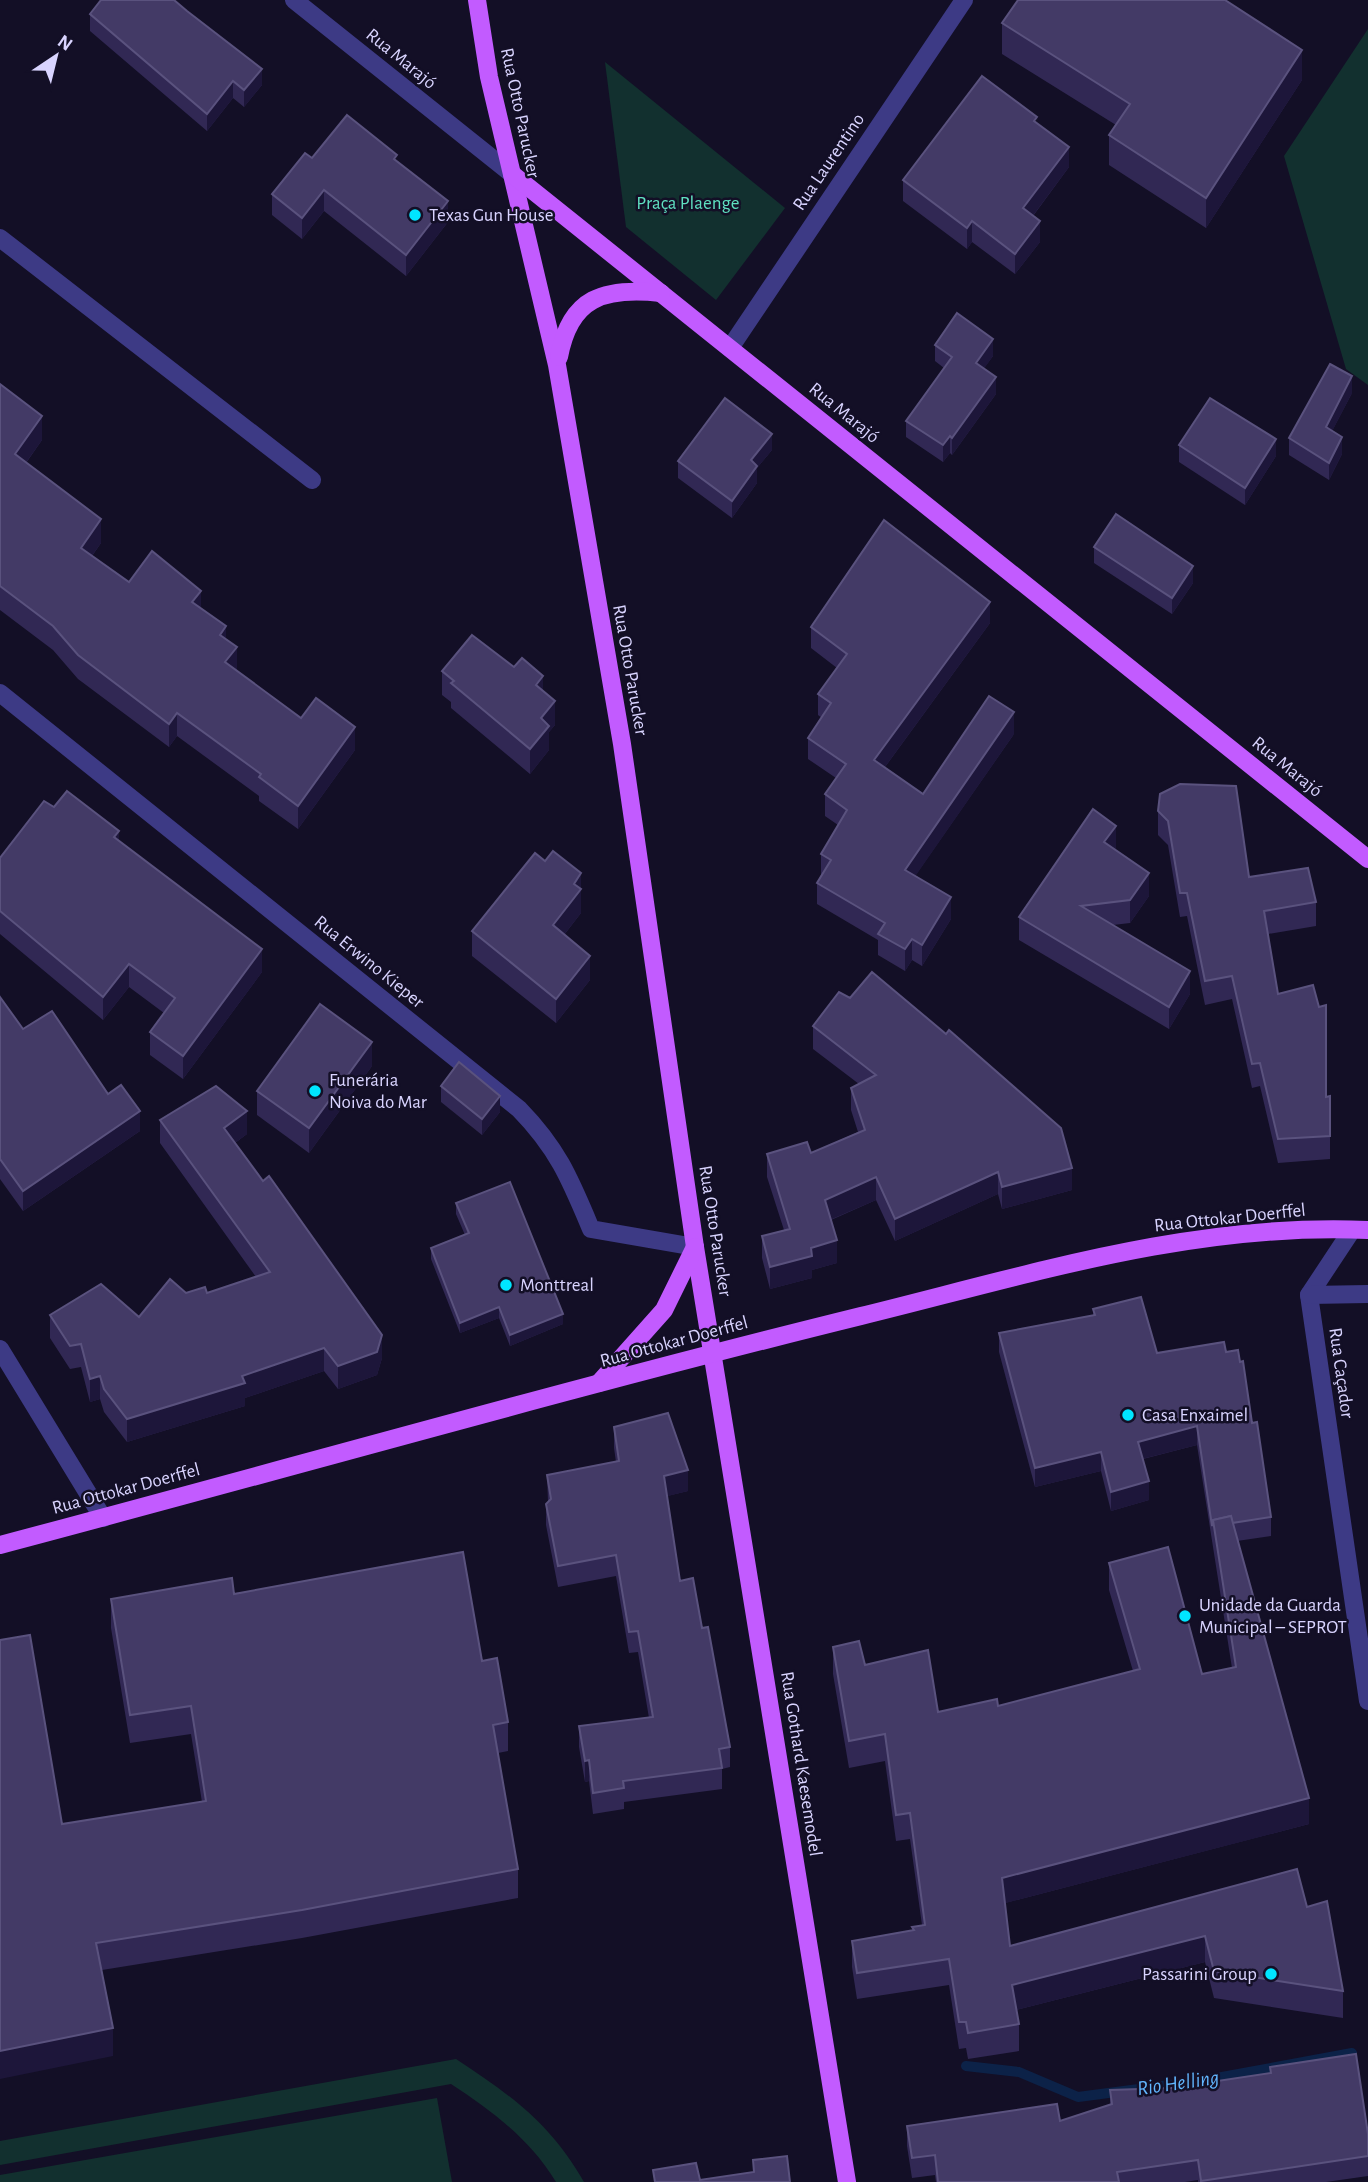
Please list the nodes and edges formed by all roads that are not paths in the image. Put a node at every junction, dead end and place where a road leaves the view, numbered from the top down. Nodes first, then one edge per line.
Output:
1 (294, 0) edge
2 (477, 0) edge
3 (964, 0) edge
4 (512, 174) junction
5 (0, 238) edge
6 (661, 293) junction
7 (730, 348) junction
8 (557, 365) junction
9 (312, 480) dead end
10 (0, 693) edge
11 (1368, 859) edge
12 (1360, 1230) edge
13 (695, 1247) junction
14 (1368, 1294) edge
15 (1309, 1295) junction
16 (0, 1349) edge
17 (713, 1352) junction
18 (599, 1384) junction
19 (103, 1518) junction
20 (0, 1545) edge
21 (1368, 1701) edge
22 (847, 2182) edge

1 - 4 street, Rua Marajó
2 - 4 main road, Rua Otto Parucker
3 - 7 street, Rua Laurentino
4 - 6 main road, Rua Marajó
4 - 8 main road, Rua Otto Parucker
5 - 9 street
6 - 7 main road, Rua Marajó
6 - 8 main road
7 - 11 main road, Rua Marajó
8 - 13 main road, Rua Otto Parucker
10 - 13 street, Rua Erwino Kieper
12 - 15 street
12 - 17 main road, Rua Ottokar Doerffel
13 - 17 main road, Rua Otto Parucker
13 - 18 main road
14 - 15 street
15 - 21 street, Rua Caçador
16 - 19 street
17 - 18 main road, Rua Ottokar Doerffel
17 - 22 main road, Rua Gothard Kaesemodel
18 - 19 main road, Rua Ottokar Doerffel
19 - 20 main road, Rua Ottokar Doerffel

